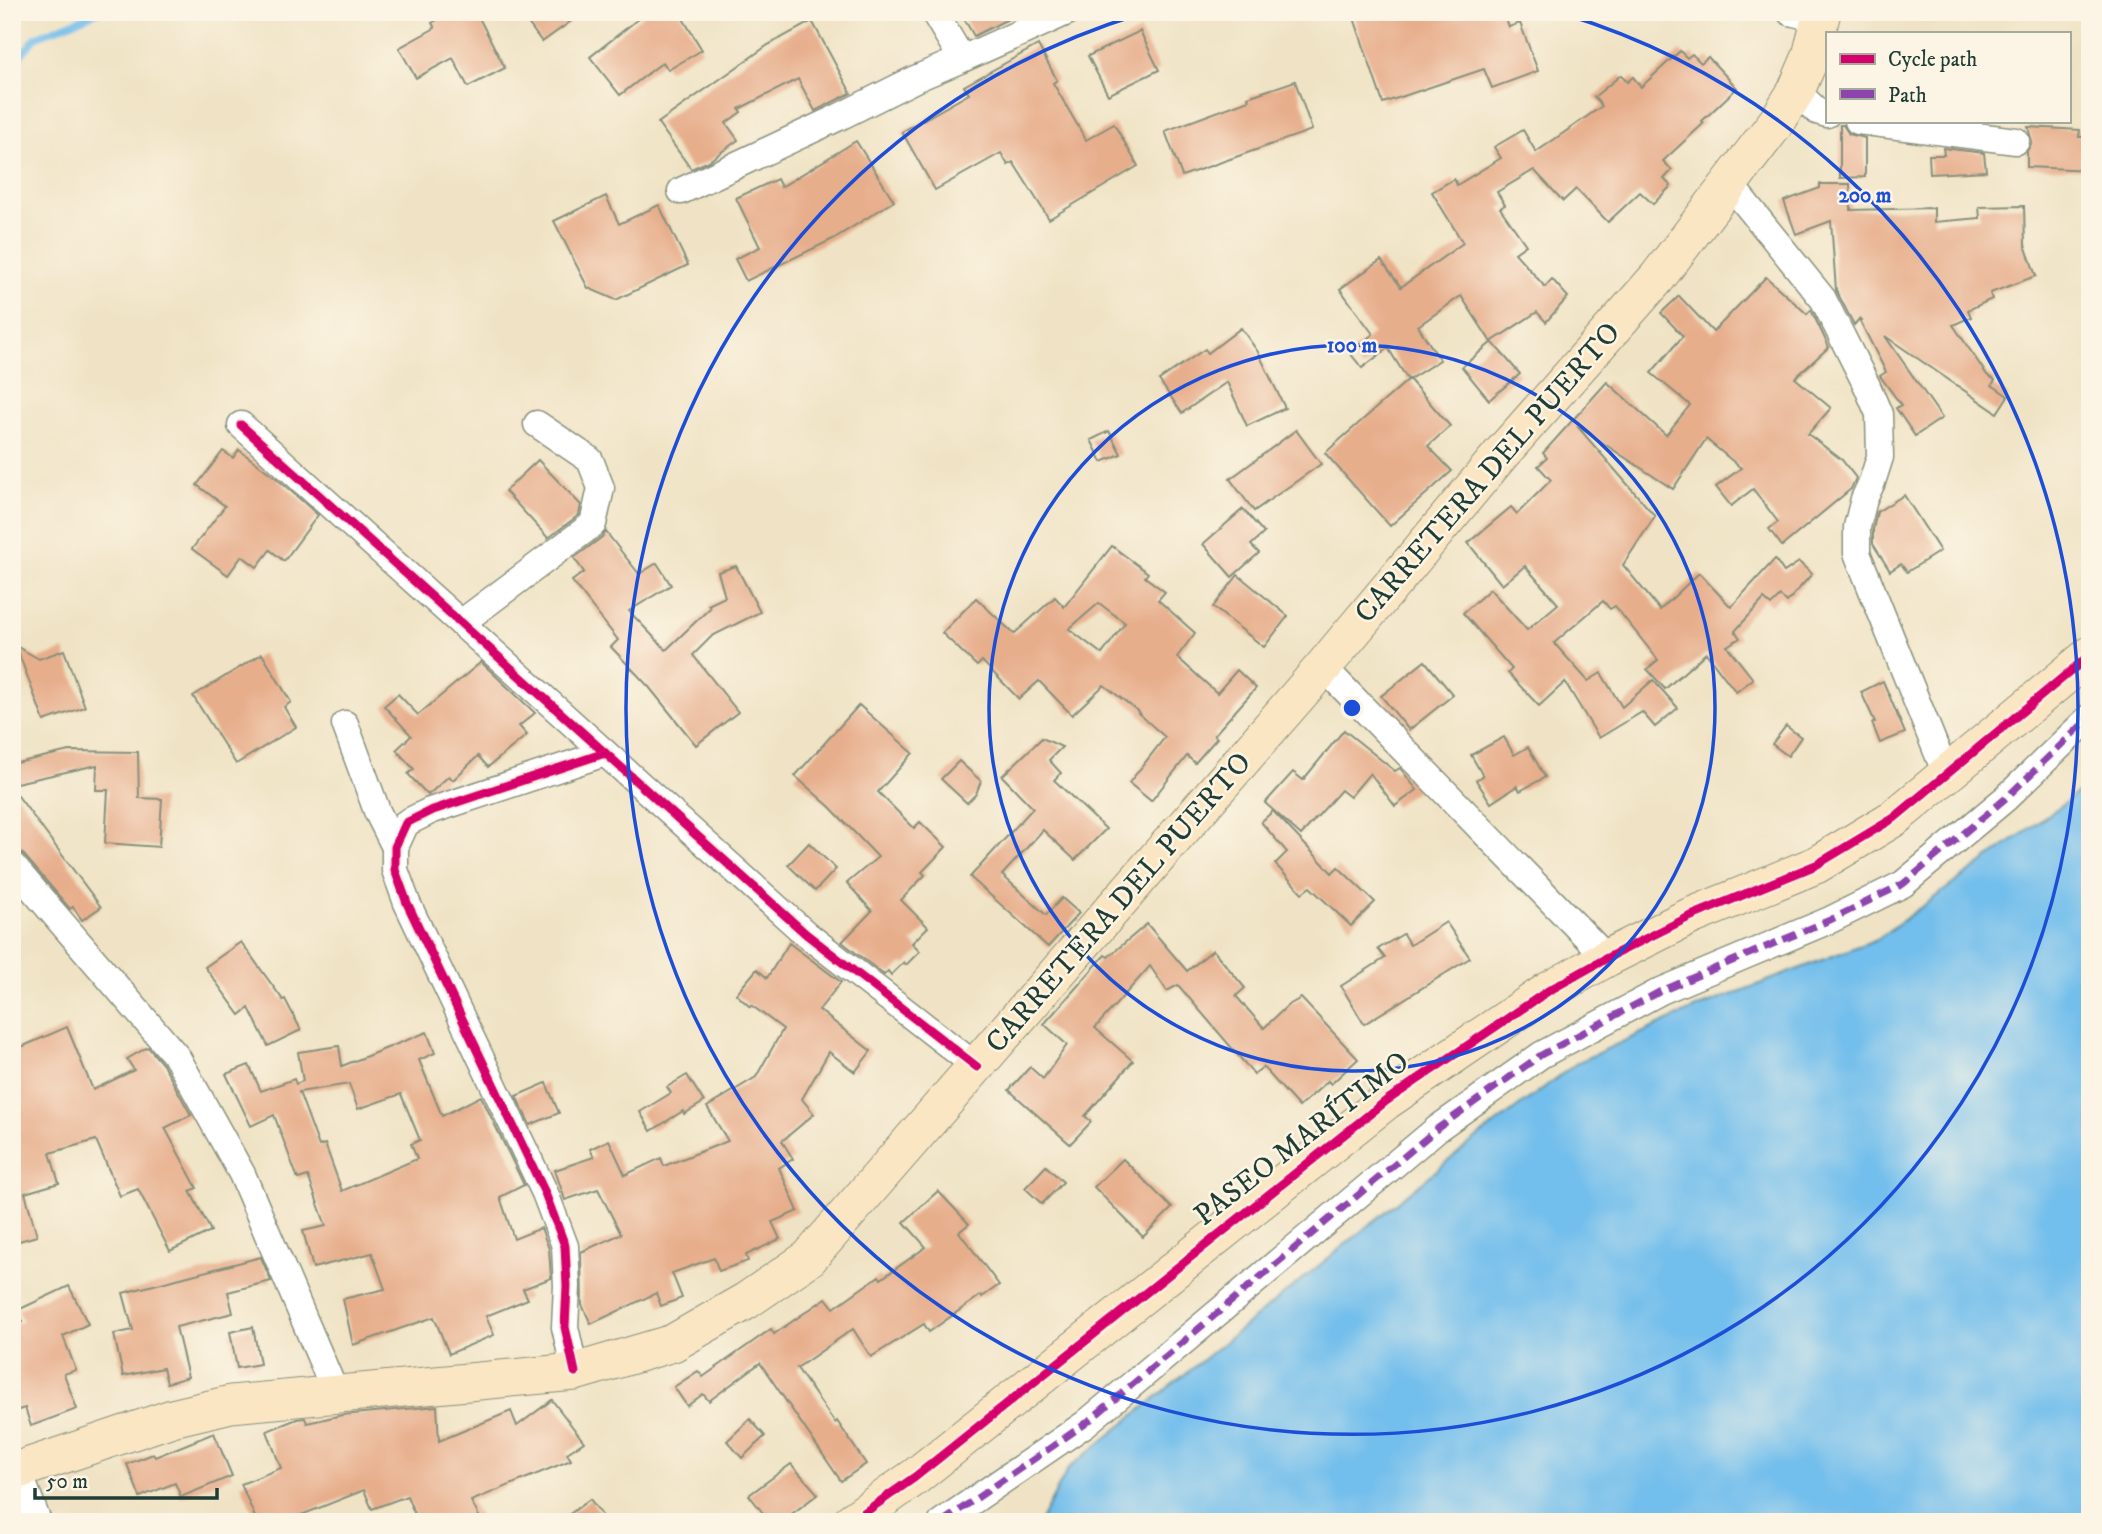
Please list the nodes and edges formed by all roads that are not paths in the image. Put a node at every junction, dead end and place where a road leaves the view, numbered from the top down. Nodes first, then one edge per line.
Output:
1 (934, 12) edge
2 (1067, 12) edge
3 (1810, 15) edge
4 (962, 59) junction
5 (1796, 91) junction
6 (1826, 114) edge
7 (1866, 122) edge
8 (2016, 141) dead end
9 (1729, 183) junction
10 (681, 191) dead end
11 (537, 424) dead end
12 (241, 425) dead end
13 (461, 623) junction
14 (2090, 655) edge
15 (1323, 667) junction
16 (2090, 717) edge
17 (345, 724) dead end
18 (605, 753) junction
19 (1946, 774) junction
20 (395, 847) junction
21 (12, 865) edge
22 (1607, 958) junction
23 (976, 1068) junction
24 (575, 1372) junction
25 (336, 1394) junction
26 (15, 1471) edge
27 (38, 1522) edge
28 (851, 1522) edge
29 (942, 1522) edge

1 - 4 street
2 - 4 street
3 - 5 main road, CARRETERA DEL PUERTO
4 - 10 street
5 - 6 street
5 - 9 main road, CARRETERA DEL PUERTO
7 - 8 street
9 - 15 main road, CARRETERA DEL PUERTO
9 - 19 street
11 - 13 street
12 - 13 street
13 - 18 street
14 - 19 main road, PASEO MARÍTIMO
15 - 22 street
15 - 23 main road, CARRETERA DEL PUERTO
16 - 29 street
17 - 20 street
18 - 20 street
18 - 23 street
19 - 22 main road, PASEO MARÍTIMO
20 - 24 street
21 - 25 street
22 - 28 main road, PASEO MARÍTIMO
23 - 24 main road, CARRETERA DEL PUERTO
24 - 25 main road, CARRETERA DEL PUERTO
25 - 26 main road, CARRETERA DEL PUERTO
26 - 27 street

